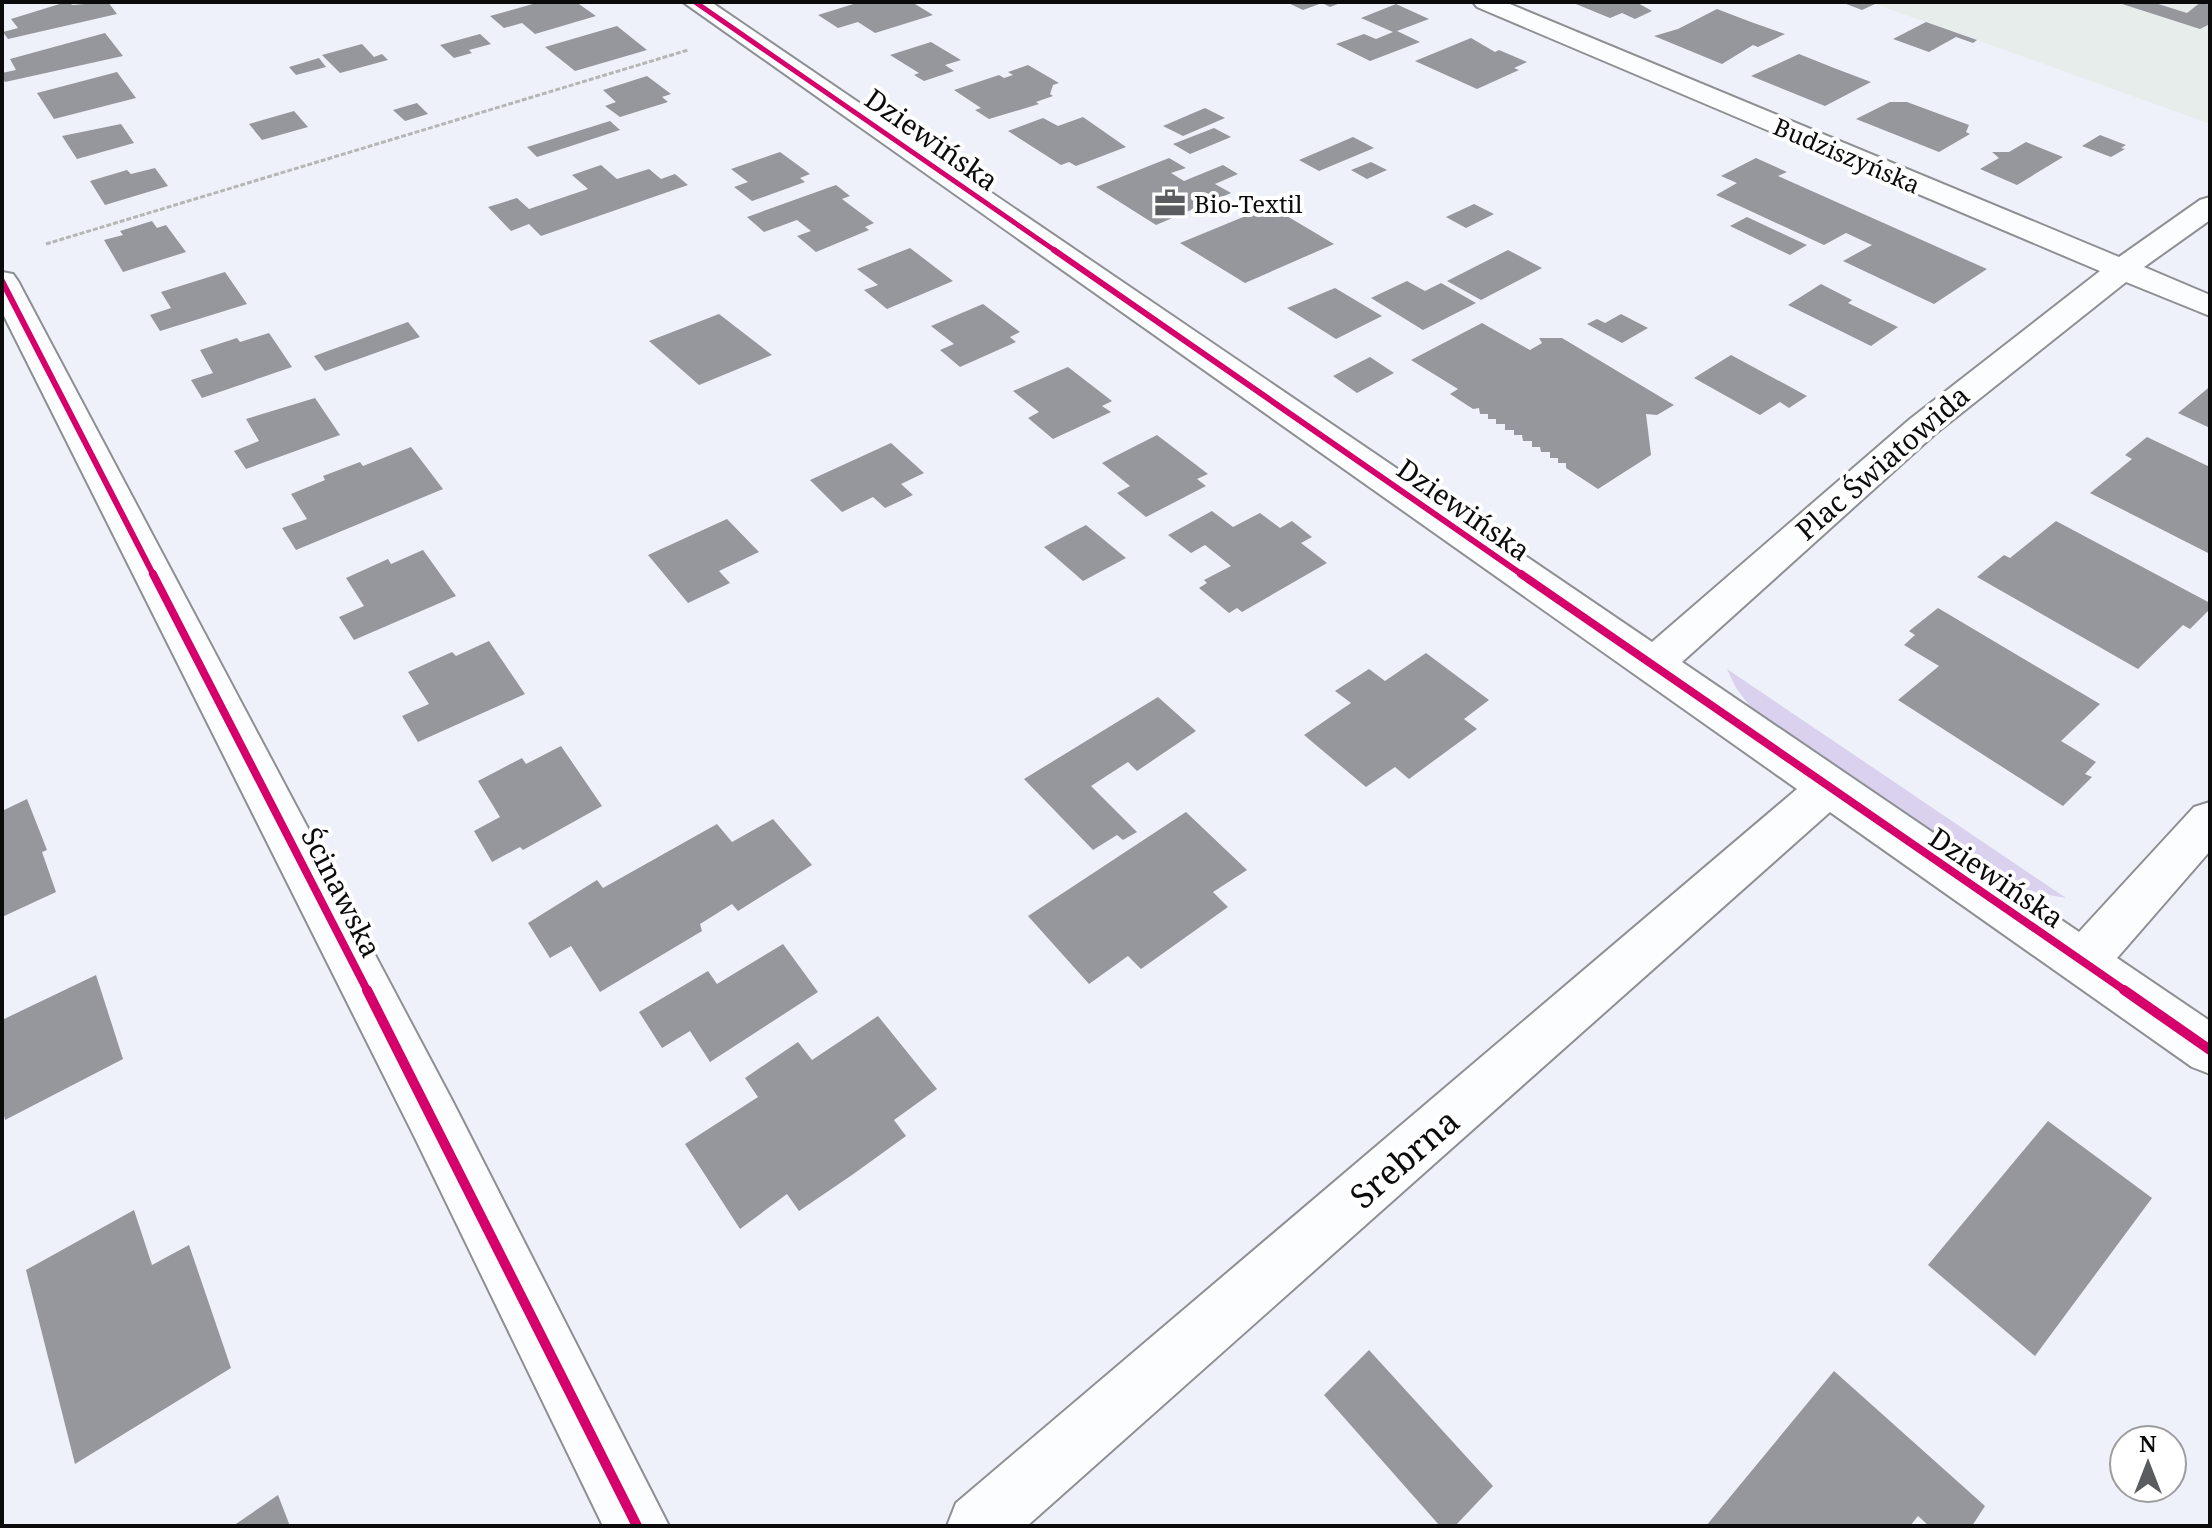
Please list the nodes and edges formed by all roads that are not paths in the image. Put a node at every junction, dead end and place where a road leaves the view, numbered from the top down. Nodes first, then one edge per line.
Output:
1 (695, 2) edge
2 (1485, 2) edge
3 (2210, 206) edge
4 (2121, 269) junction
5 (2, 281) edge
6 (2210, 306) edge
7 (1652, 666) junction
8 (1828, 788) junction
9 (2210, 820) edge
10 (2082, 962) junction
11 (2210, 1050) edge
12 (637, 1526) edge
13 (979, 1526) edge

1 - 7 street, Dziewińska
2 - 4 street, Budziszyńska
3 - 4 street, Plac Światowida
4 - 6 street, Budziszyńska
4 - 7 street, Plac Światowida
5 - 12 street, Ścinawska
7 - 8 street, Dziewińska
8 - 10 street, Dziewińska
8 - 13 street, Srebrna
9 - 10 street
10 - 11 street, Dziewińska

